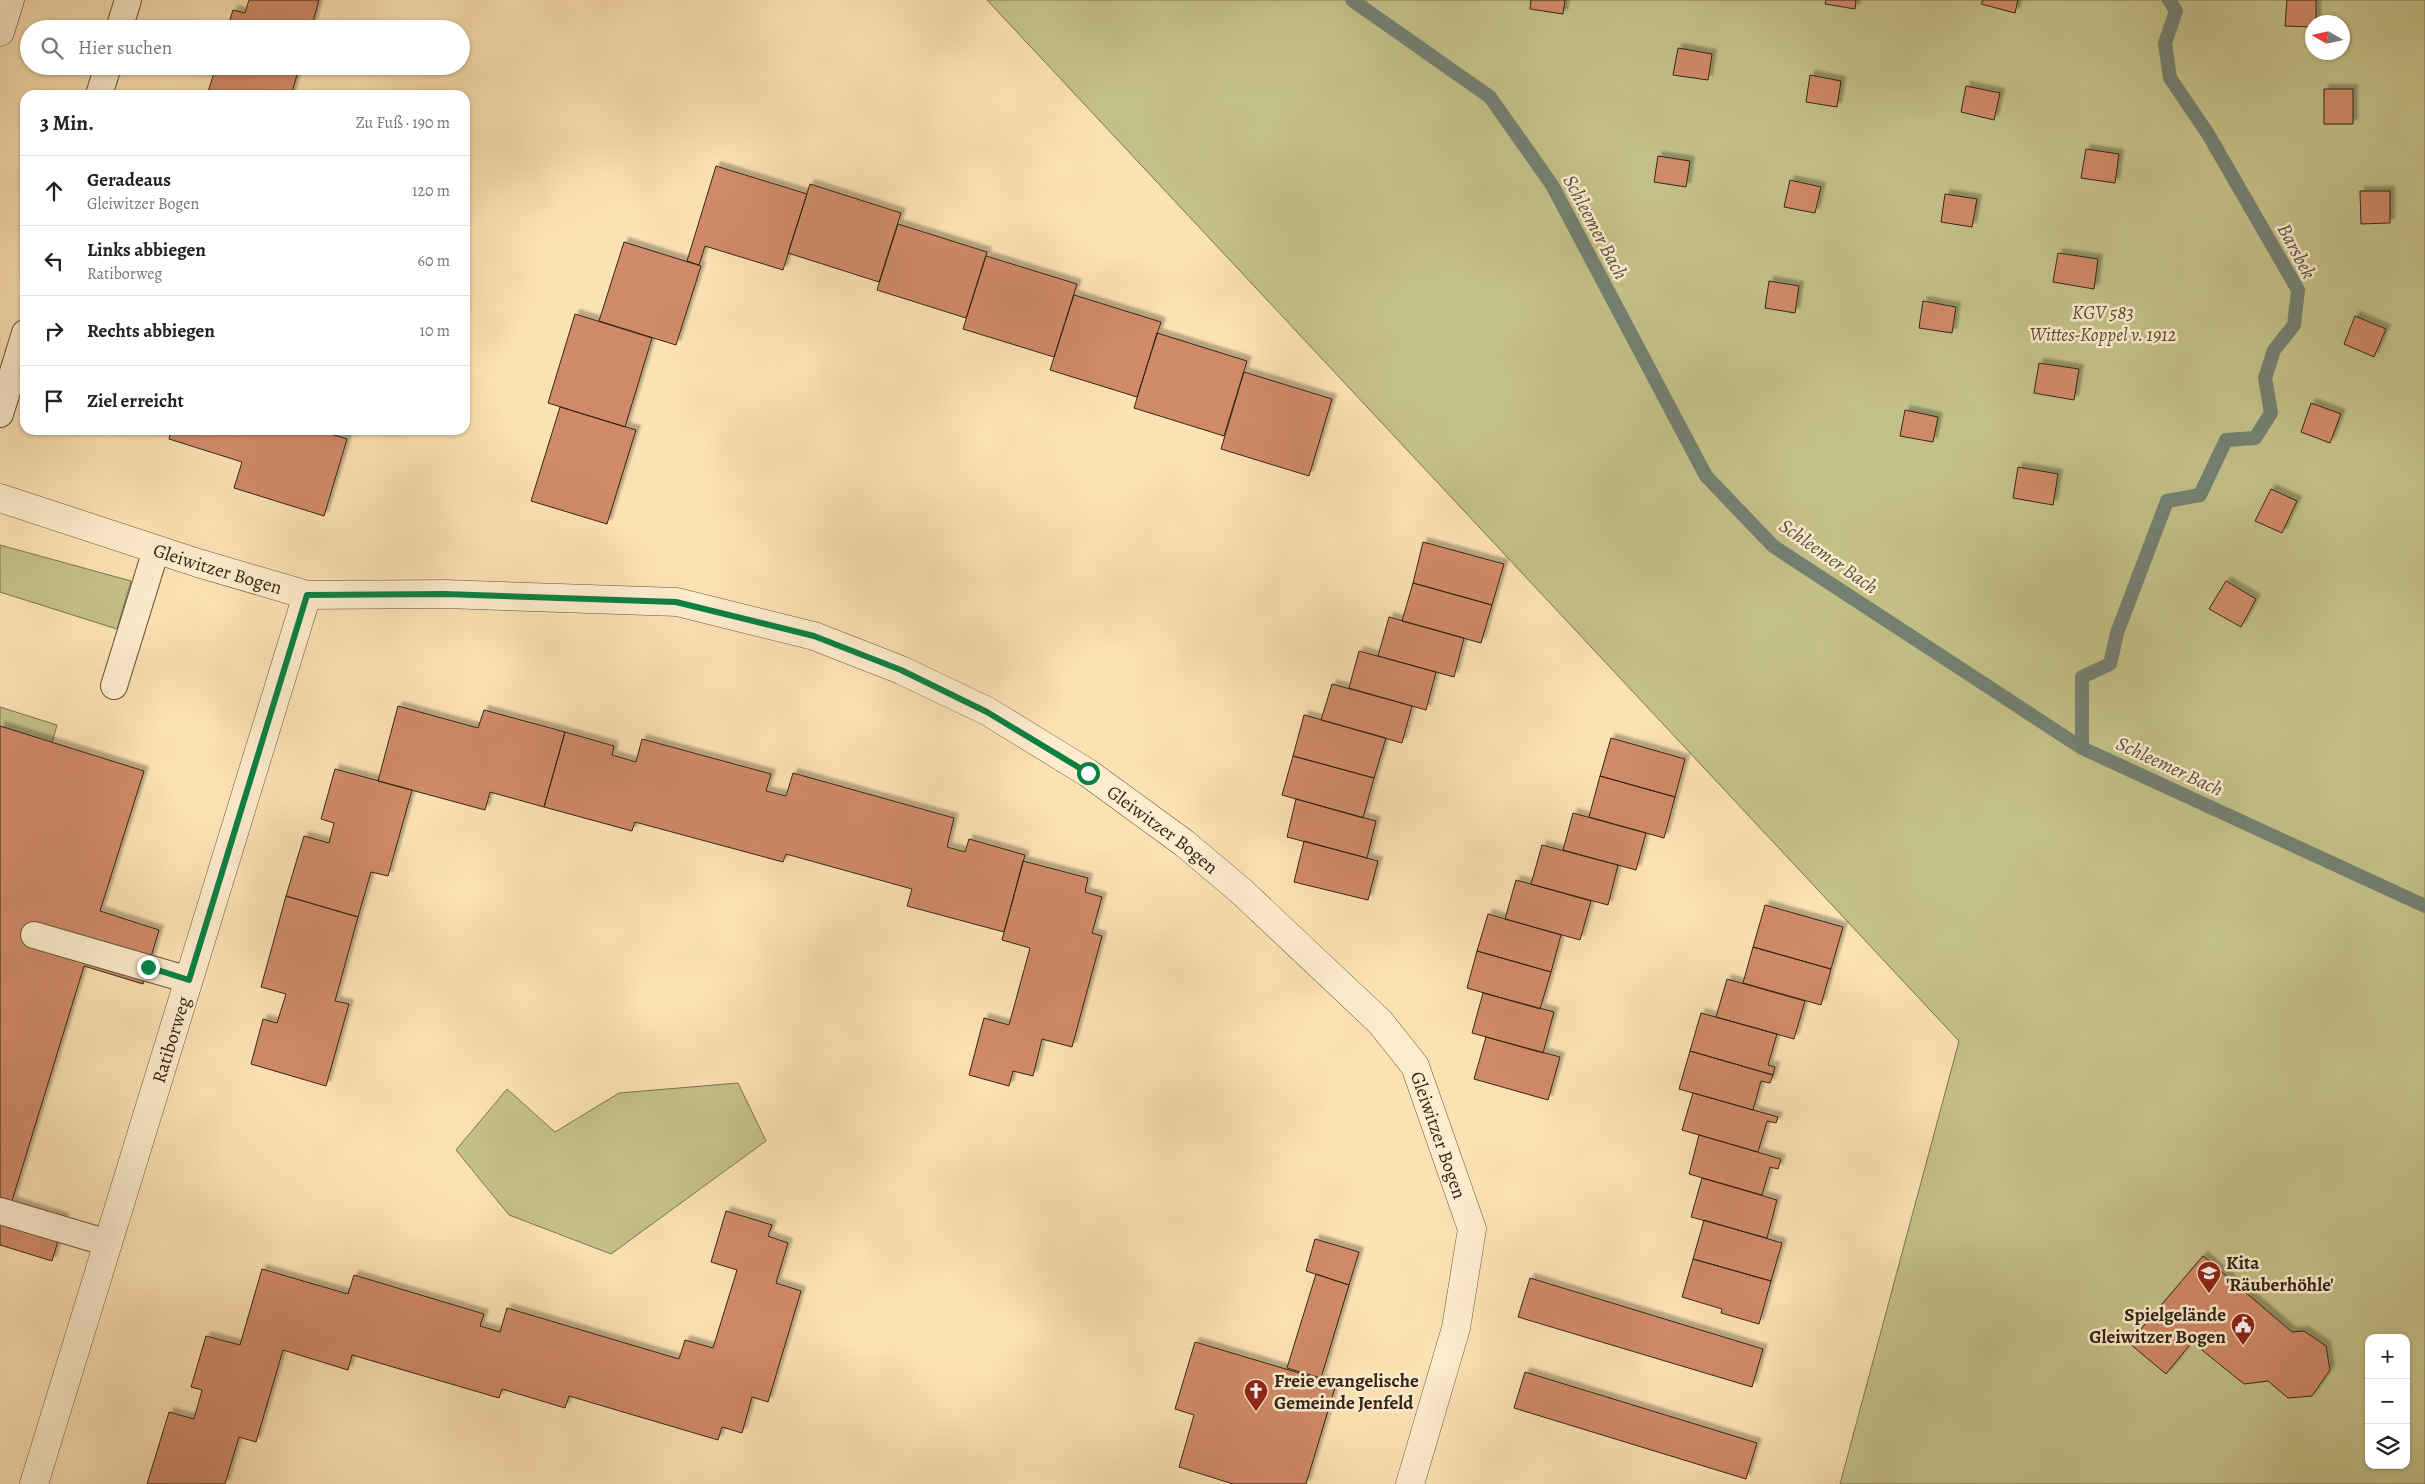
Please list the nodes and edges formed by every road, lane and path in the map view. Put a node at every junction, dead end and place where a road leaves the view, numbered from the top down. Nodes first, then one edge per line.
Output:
1 (10, 0) edge
2 (128, 0) edge
3 (122, 20) edge
4 (0, 32) edge
5 (105, 75) edge
6 (101, 90) edge
7 (20, 349) edge
8 (0, 414) edge
9 (0, 498) edge
10 (156, 550) junction
11 (307, 595) junction
12 (114, 686) dead end
13 (34, 935) dead end
14 (189, 980) junction
15 (0, 1211) edge
16 (108, 1243) junction
17 (34, 1484) edge
18 (1410, 1484) edge

1 - 4 street
2 - 3 lane
5 - 6 lane
7 - 8 lane
9 - 10 street, Gleiwitzer Bogen
10 - 11 street, Gleiwitzer Bogen
10 - 12 lane
11 - 14 street, Ratiborweg
11 - 18 street, Gleiwitzer Bogen
13 - 14 lane
14 - 16 street, Ratiborweg
15 - 16 lane
16 - 17 street, Ratiborweg

